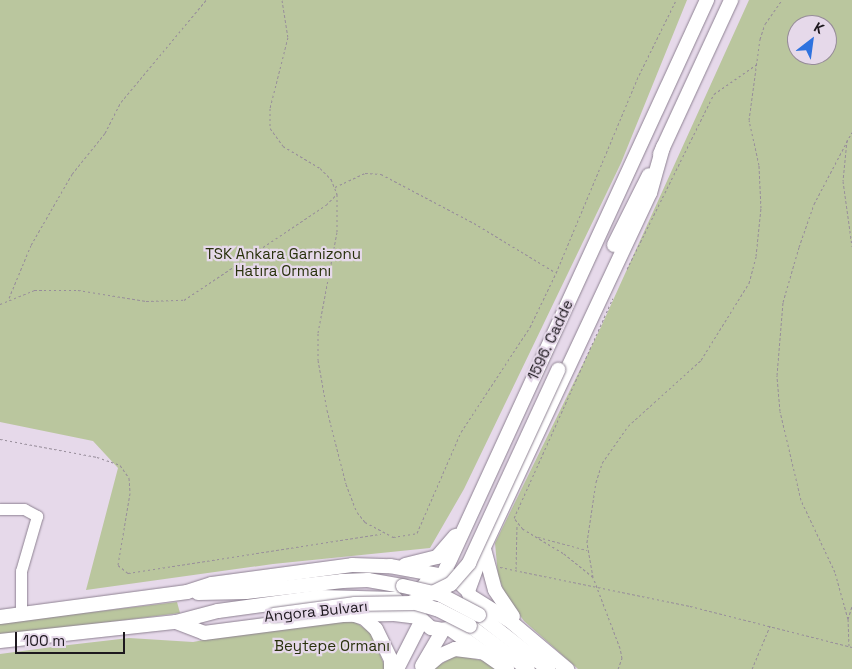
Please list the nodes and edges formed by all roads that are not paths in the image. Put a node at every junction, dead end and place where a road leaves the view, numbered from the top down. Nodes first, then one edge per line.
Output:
1 (707, 0) edge
2 (731, 0) edge
3 (663, 147) junction
4 (486, 479) junction
5 (512, 491) junction
6 (475, 503) junction
7 (0, 509) edge
8 (484, 547) junction
9 (395, 567) junction
10 (444, 578) junction
11 (187, 592) junction
12 (401, 593) junction
13 (469, 594) junction
14 (394, 614) junction
15 (21, 615) junction
16 (354, 615) junction
17 (0, 617) edge
18 (420, 619) junction
19 (474, 620) junction
20 (176, 622) junction
21 (446, 630) junction
22 (526, 634) junction
23 (0, 641) edge
24 (488, 653) junction
25 (391, 669) edge
26 (397, 669) edge
27 (421, 669) edge
28 (424, 669) edge
29 (507, 669) edge
30 (528, 669) edge
31 (548, 669) edge
32 (567, 669) edge

1 - 4 main road, 1596. Cadde
2 - 3 main road, 1596. Cadde
3 - 5 main road, 1596. Cadde
3 - 10 main road, 1596. Cadde, bridge
4 - 5 main road
4 - 6 main road, 1596. Cadde
5 - 8 main road, 1596. Cadde
6 - 9 main road
6 - 10 main road, 1596. Cadde
7 - 15 street
8 - 13 main road, 1596. Cadde
8 - 22 main road
9 - 10 main road, Angora Bulvarı
9 - 11 main road, Angora Bulvarı
9 - 14 main road
10 - 13 main road
10 - 18 main road, 1596. Cadde
10 - 20 main road, Angora Bulvarı, bridge
11 - 12 main road, Angora Bulvarı
11 - 15 main road, Angora Bulvarı
12 - 19 main road, bridge
12 - 20 main road, Angora Bulvarı
13 - 21 main road, 1596. Cadde
13 - 22 main road
14 - 16 main road, Angora Bulvarı
14 - 18 main road, Angora Bulvarı
15 - 17 main road, Angora Bulvarı
16 - 20 main road, Angora Bulvarı
16 - 25 main road
18 - 21 main road
18 - 26 main road
19 - 30 main road
19 - 31 main road
20 - 23 main road, Angora Bulvarı
21 - 24 main road
21 - 27 main road, 1596. Cadde
22 - 32 main road
24 - 28 main road
24 - 29 main road

